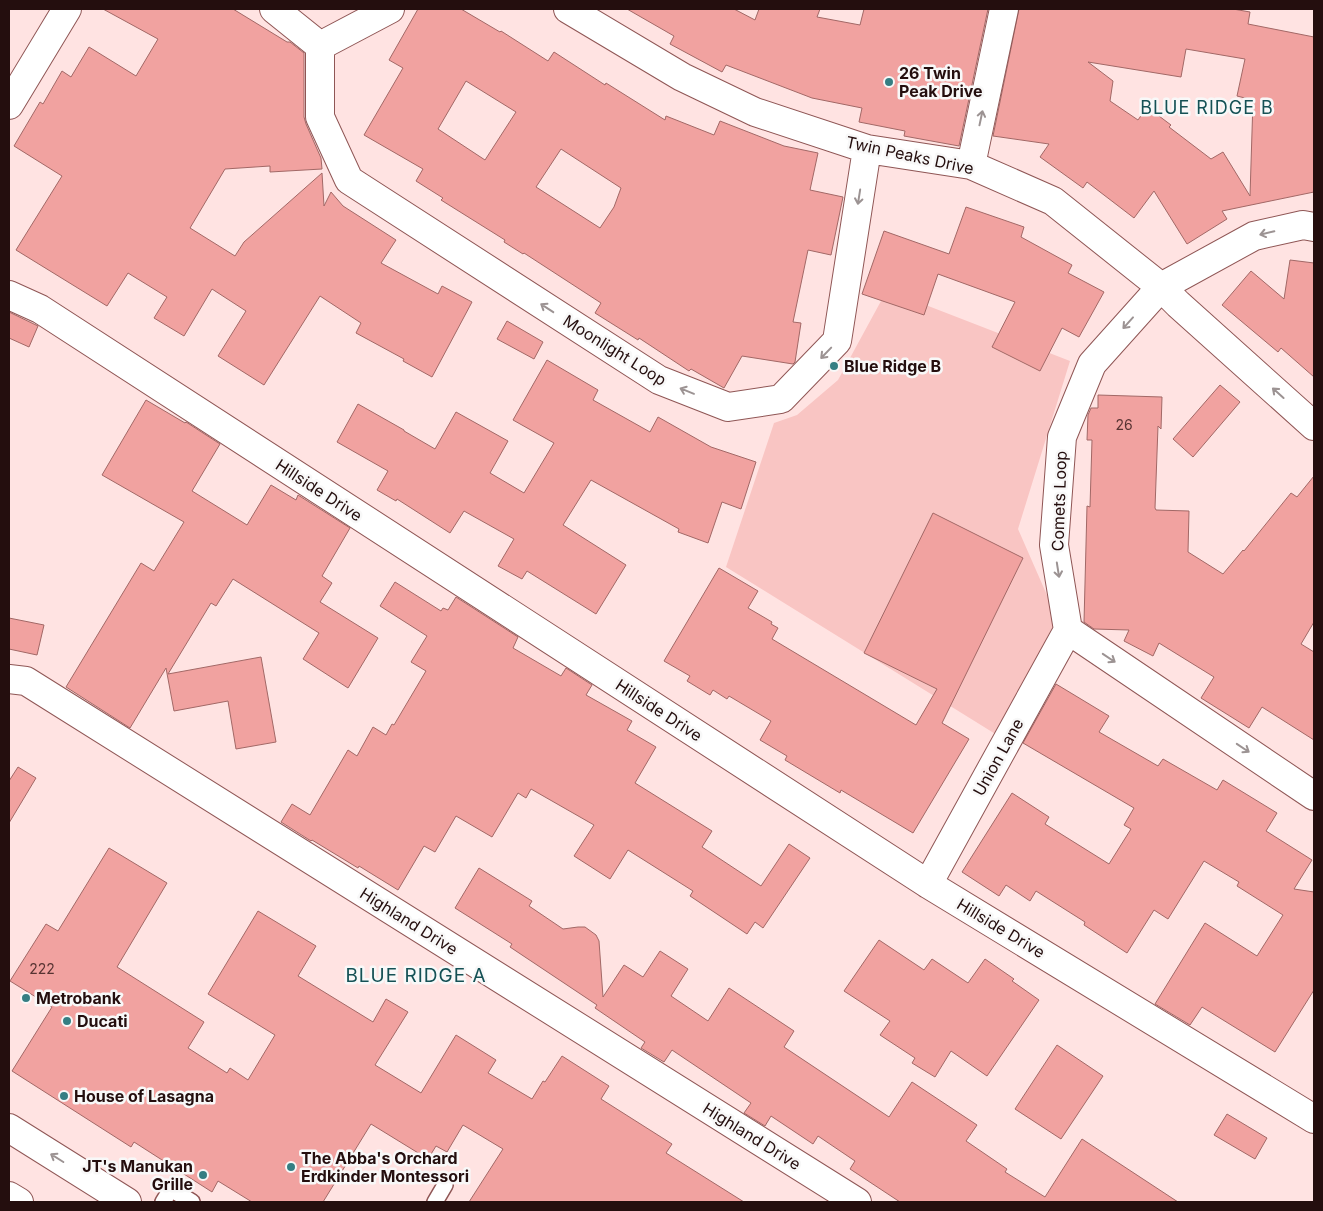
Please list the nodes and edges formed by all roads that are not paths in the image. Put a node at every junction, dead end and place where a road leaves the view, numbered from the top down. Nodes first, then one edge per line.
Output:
1 (67, 9) edge
2 (274, 9) edge
3 (390, 9) edge
4 (568, 9) edge
5 (1004, 9) edge
6 (320, 46) junction
7 (9, 105) edge
8 (867, 149) junction
9 (971, 165) junction
10 (1314, 227) edge
11 (1161, 287) junction
12 (9, 295) edge
13 (1314, 426) edge
14 (1068, 630) junction
15 (9, 678) edge
16 (1314, 796) edge
17 (928, 884) junction
18 (1314, 1119) edge
19 (9, 1128) edge
20 (445, 1185) dead end
21 (9, 1196) edge
22 (19, 1202) edge
23 (128, 1202) edge
24 (163, 1202) edge
25 (192, 1202) edge
26 (435, 1202) edge
27 (857, 1202) edge

1 - 7 street
2 - 6 street
3 - 6 street
4 - 8 street, Twin Peaks Drive
9 -> 5 street
8 -> 6 street, Moonlight Loop
8 - 9 street, Twin Peaks Drive
9 - 11 street, Twin Peaks Drive
10 -> 11 street, Comets Loop
13 -> 11 street, Twin Peaks Drive
11 -> 14 street, Comets Loop
12 - 17 street, Hillside Drive
14 -> 16 street
14 - 17 street, Union Lane
15 - 27 street, Highland Drive
17 - 18 street, Hillside Drive
23 -> 19 street
20 - 26 lane
21 - 22 street
24 - 25 lane

